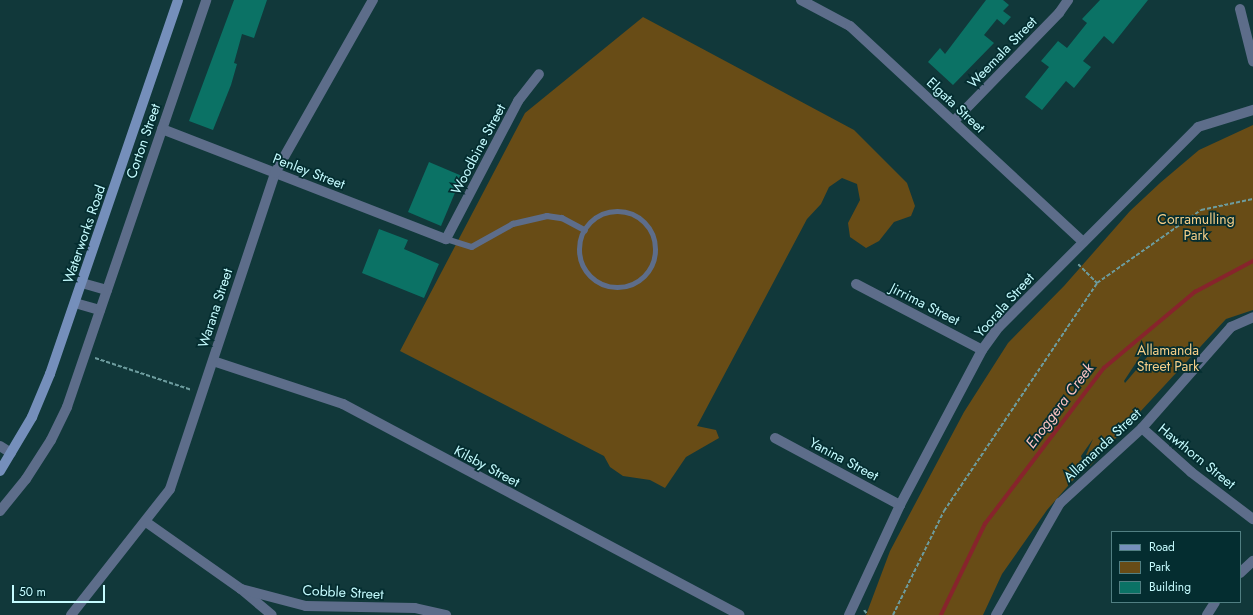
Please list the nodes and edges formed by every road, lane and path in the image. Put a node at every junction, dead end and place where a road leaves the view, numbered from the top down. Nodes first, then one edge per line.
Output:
1 (178, 0) edge
2 (206, 0) edge
3 (373, 0) edge
4 (801, 0) edge
5 (1068, 0) edge
6 (1240, 9) dead end
7 (1253, 61) edge
8 (539, 74) dead end
9 (1253, 110) edge
10 (954, 122) junction
11 (162, 129) junction
12 (275, 173) junction
13 (1253, 199) edge
14 (585, 230) junction
15 (446, 239) junction
16 (1083, 242) junction
17 (1070, 256) junction
18 (82, 283) junction
19 (1097, 283) junction
20 (856, 284) dead end
21 (107, 290) junction
22 (75, 303) junction
23 (100, 310) junction
24 (1253, 317) edge
25 (982, 350) junction
26 (85, 354) junction
27 (212, 361) junction
28 (202, 394) junction
29 (1142, 428) junction
30 (775, 438) dead end
31 (0, 446) edge
32 (11, 452) junction
33 (0, 471) edge
34 (900, 505) junction
35 (0, 511) edge
36 (1253, 519) edge
37 (146, 522) junction
38 (1253, 561) edge
39 (1241, 572) edge
40 (240, 589) junction
41 (1214, 603) edge
42 (71, 615) edge
43 (272, 615) edge
44 (446, 615) edge
45 (739, 615) edge
46 (849, 615) edge
47 (893, 615) edge
48 (996, 615) edge
49 (1207, 615) edge

1 - 18 main road, Waterworks Road
2 - 11 street, Corton Street
3 - 12 street, Warana Street
4 - 10 street, Elgata Street
5 - 10 street, Weemala Street
6 - 7 street
8 - 15 street, Woodbine Street
9 - 16 street, Yoorala Street
10 - 16 street, Elgata Street
11 - 12 street, Penley Street
11 - 21 street, Corton Street
12 - 15 street, Penley Street
12 - 27 street, Warana Street
13 - 19 path
14 - 14 lane
14 - 15 lane
16 - 17 street, Yoorala Street
17 - 19 path
17 - 25 street, Yoorala Street
18 - 21 street
18 - 22 main road, Waterworks Road
19 - 47 path
20 - 25 street, Jirrima Street
21 - 23 street, Corton Street
22 - 23 street
22 - 32 main road, Waterworks Road
23 - 26 street, Corton Street
24 - 29 street, Allamanda Street
25 - 34 street, Yoorala Street
26 - 28 path
26 - 35 street, Corton Street
27 - 28 street, Warana Street
27 - 45 street, Kilsby Street
28 - 37 street, Warana Street
29 - 36 street, Hawthorn Street
29 - 48 street, Allamanda Street
30 - 34 street, Yanina Street
31 - 32 street
32 - 33 main road, Waterworks Road
34 - 46 street, Yoorala Street
37 - 40 street, Cobble Street
37 - 42 street, Warana Street
38 - 39 street
40 - 43 street, Cobble Street
40 - 44 street, Cobble Street
41 - 49 street

